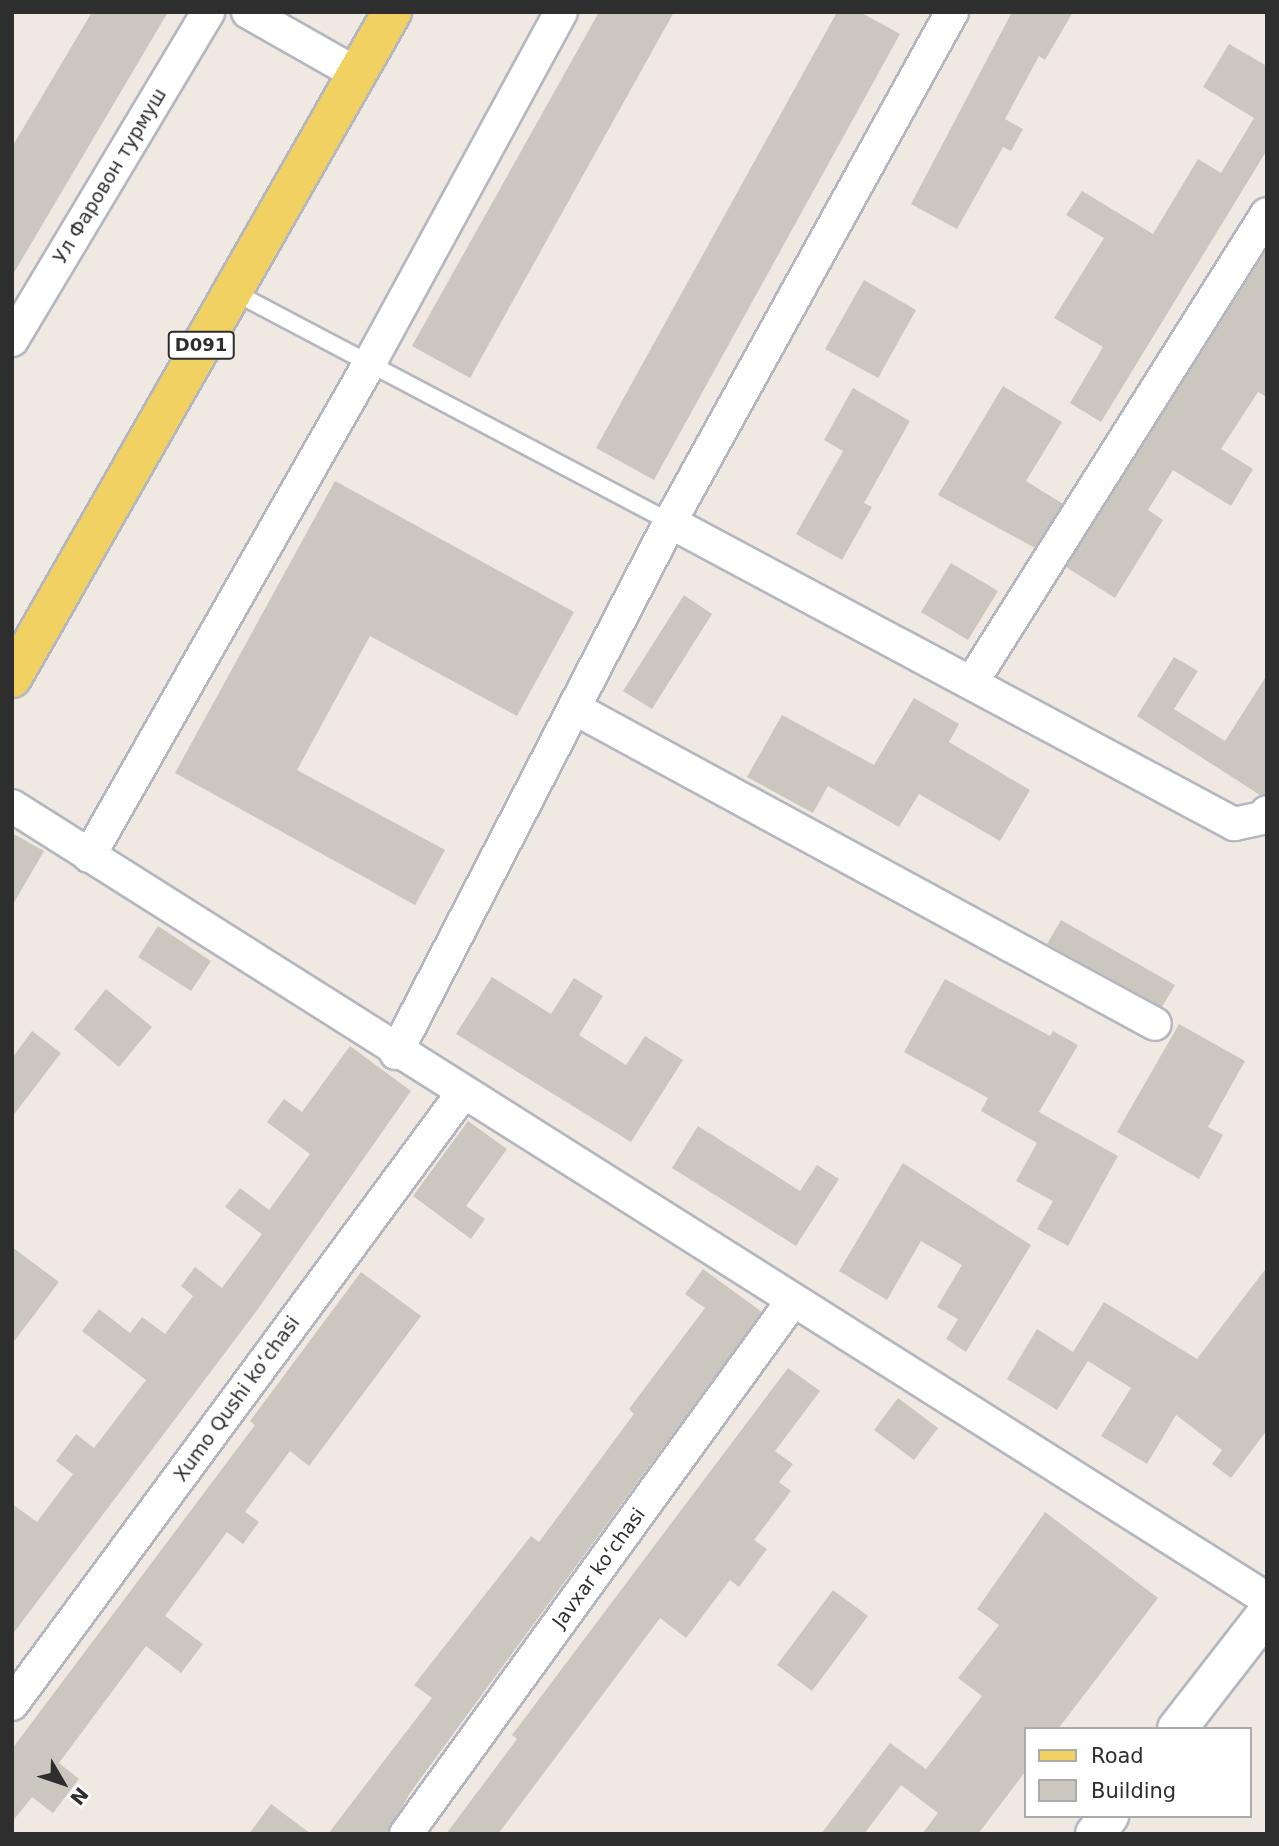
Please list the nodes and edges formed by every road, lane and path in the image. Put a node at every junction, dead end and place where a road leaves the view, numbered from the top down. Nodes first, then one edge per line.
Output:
1 (208, 12) edge
2 (248, 12) edge
3 (392, 12) edge
4 (561, 12) edge
5 (952, 12) edge
6 (356, 74) junction
7 (1267, 214) edge
8 (232, 291) junction
9 (12, 340) edge
10 (368, 366) junction
11 (670, 522) junction
12 (12, 678) edge
13 (972, 682) junction
14 (574, 708) junction
15 (12, 806) edge
16 (1267, 812) edge
17 (89, 856) junction
18 (1155, 1024) dead end
19 (396, 1053) junction
20 (462, 1094) junction
21 (791, 1303) junction
22 (1267, 1599) edge
23 (1267, 1613) edge
24 (12, 1704) edge
25 (1179, 1727) edge
26 (1107, 1818) edge
27 (406, 1834) edge
28 (1095, 1834) edge

1 - 9 street, Ул Фаровон турмуш
2 - 6 street
3 - 6 main road, D091
4 - 10 street
5 - 11 street
6 - 8 main road, D091
7 - 13 street
8 - 10 lane
8 - 12 main road, D091
10 - 11 lane
10 - 17 street
11 - 13 street
11 - 14 street
13 - 16 street
14 - 18 street
14 - 19 street
15 - 17 street
17 - 19 street
19 - 20 street
20 - 21 street
20 - 24 street, Xumo Qushi koʻchasi
21 - 22 street
21 - 27 street, Javxar koʻchasi
23 - 25 street
26 - 28 street

